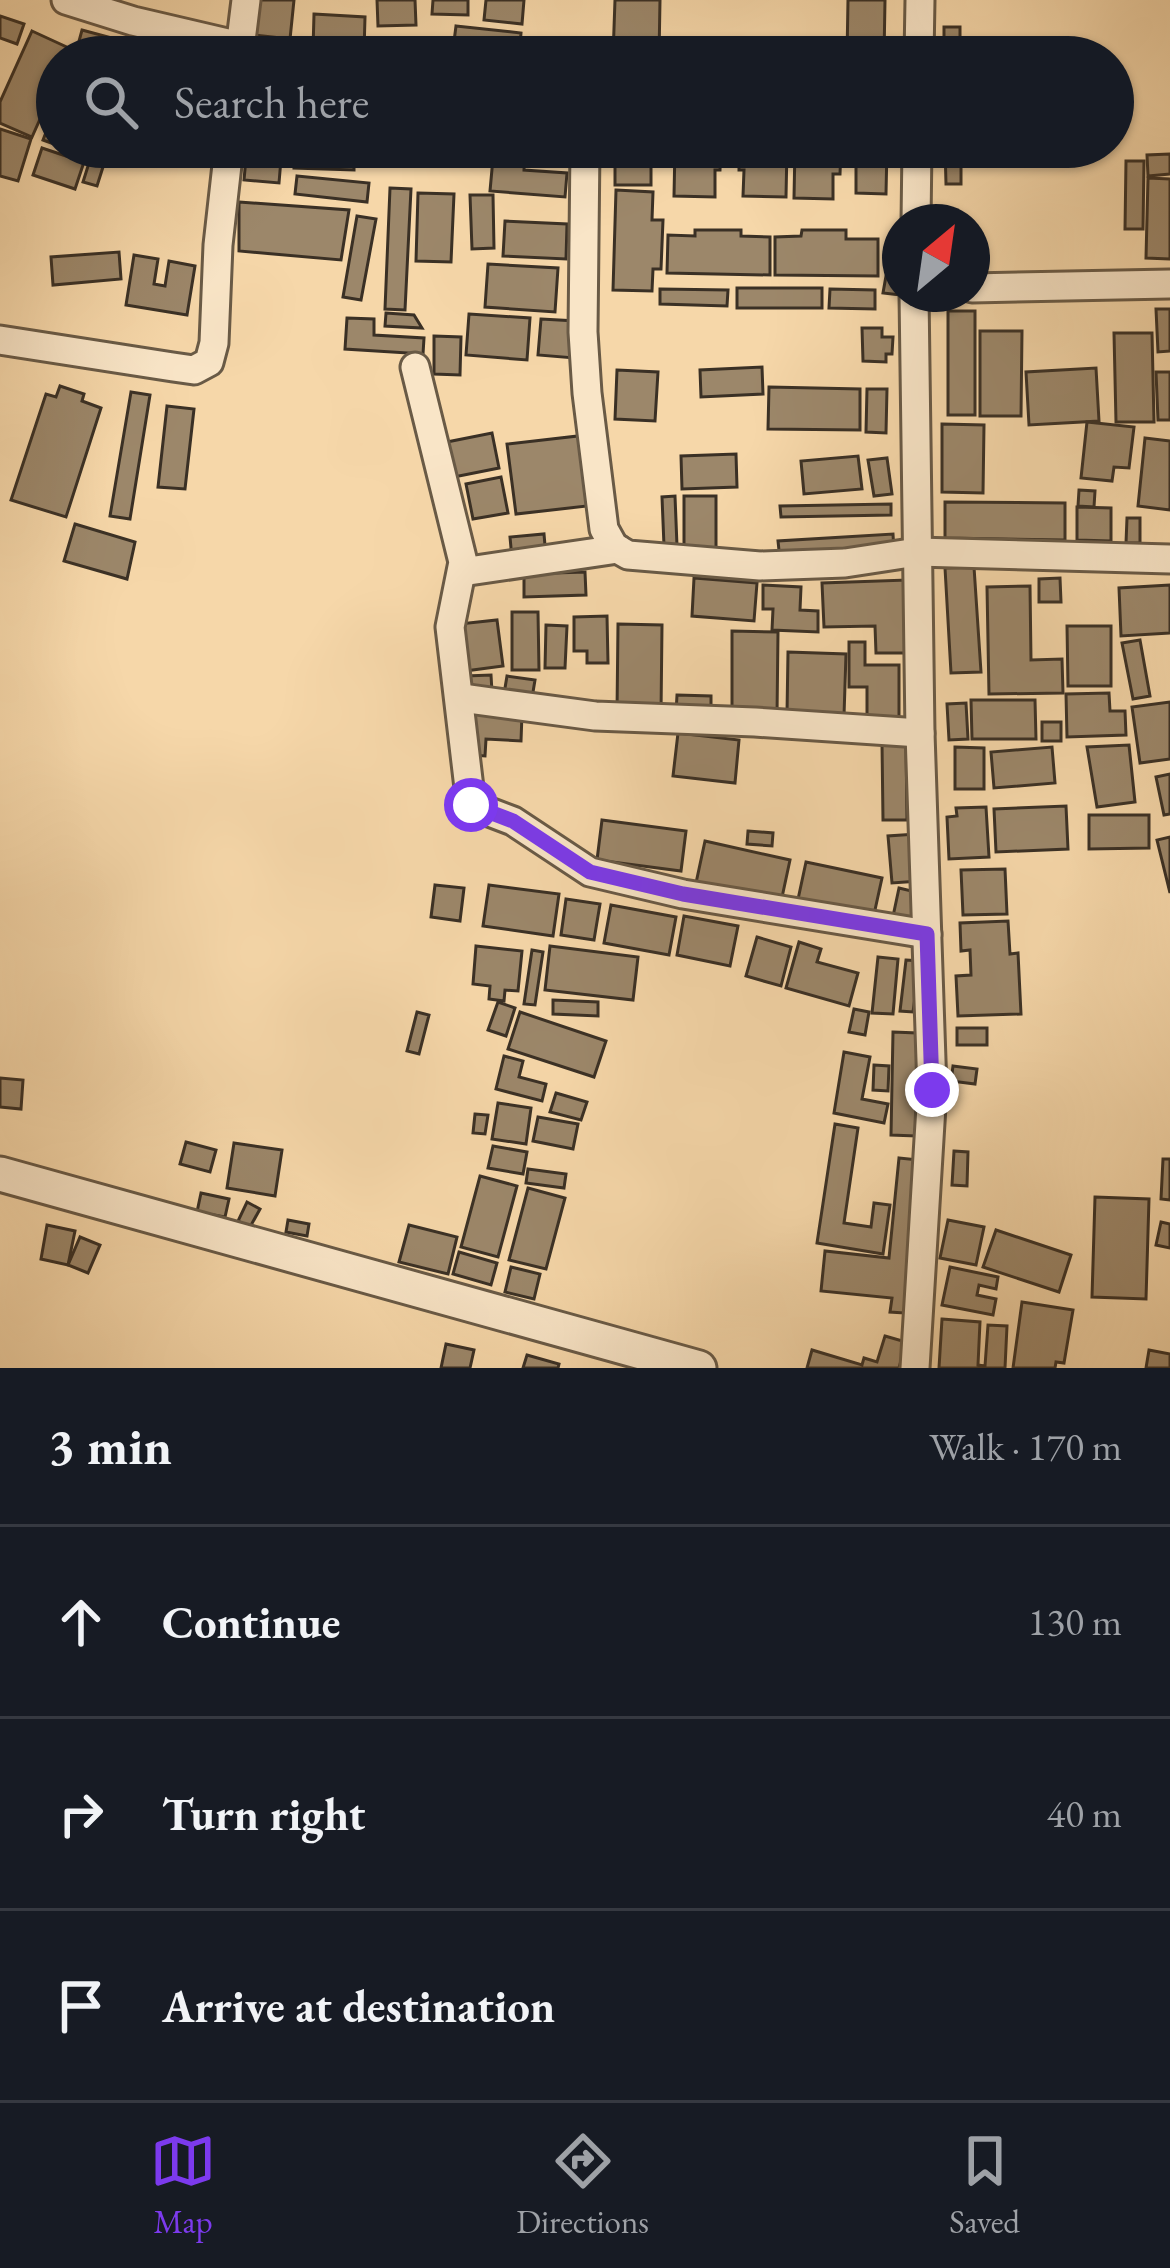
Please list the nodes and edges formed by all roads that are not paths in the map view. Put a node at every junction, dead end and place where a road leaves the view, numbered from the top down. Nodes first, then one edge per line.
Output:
1 (66, 0) edge
2 (246, 0) edge
3 (920, 0) edge
4 (187, 36) edge
5 (242, 36) edge
6 (919, 36) edge
7 (227, 168) edge
8 (585, 168) edge
9 (917, 168) edge
10 (916, 204) edge
11 (1170, 284) edge
12 (990, 288) edge
13 (914, 312) edge
14 (0, 340) edge
15 (415, 367) dead end
16 (618, 549) junction
17 (917, 552) junction
18 (1170, 559) edge
19 (462, 572) junction
20 (469, 699) dead end
21 (920, 734) junction
22 (927, 934) junction
23 (0, 1174) edge
24 (699, 1368) edge
25 (915, 1368) edge

1 - 4 street
2 - 5 street
3 - 6 street
7 - 14 street
8 - 16 street
9 - 10 street
11 - 12 street
13 - 17 street
15 - 19 street
16 - 17 street
16 - 19 street
17 - 18 street
17 - 21 street
19 - 22 street
20 - 21 street
21 - 22 street
22 - 25 street
23 - 24 street

